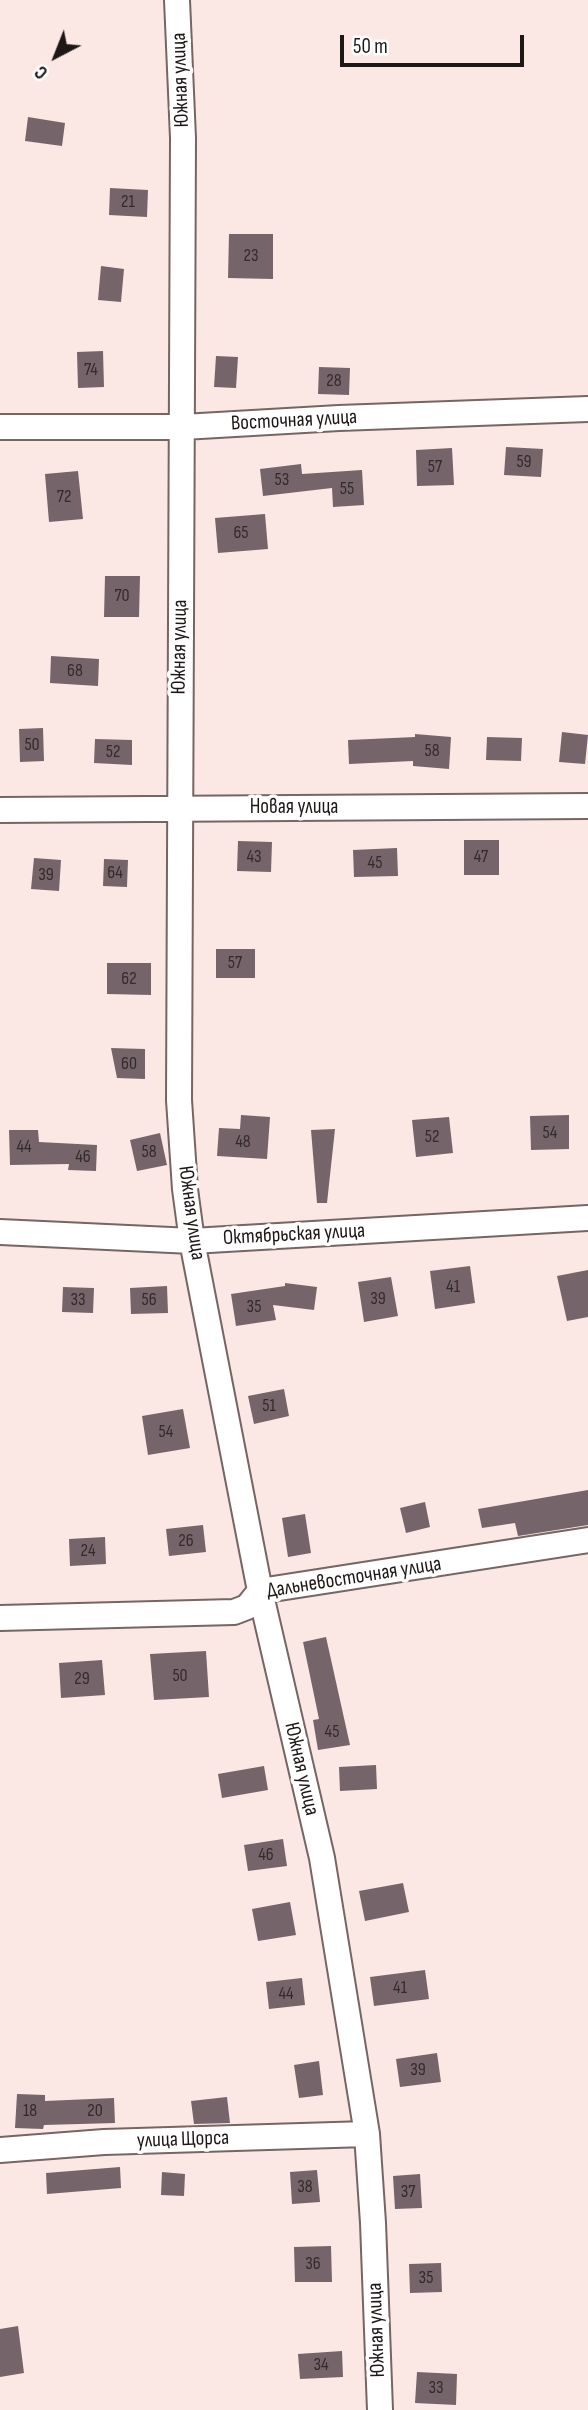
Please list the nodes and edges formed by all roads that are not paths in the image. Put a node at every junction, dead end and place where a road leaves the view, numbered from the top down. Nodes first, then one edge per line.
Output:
1 (177, 0) edge
2 (588, 409) edge
3 (0, 427) edge
4 (183, 427) junction
5 (588, 806) edge
6 (179, 809) junction
7 (0, 810) edge
8 (588, 1218) edge
9 (0, 1232) edge
10 (192, 1241) junction
11 (588, 1541) edge
12 (260, 1591) junction
13 (0, 1618) edge
14 (367, 2134) junction
15 (0, 2150) edge
16 (380, 2410) edge

1 - 4 street, Южная улица
2 - 4 street, Восточная улица
3 - 4 street, Восточная улица
4 - 6 street, Южная улица
5 - 6 street, Новая улица
6 - 7 street, Новая улица
6 - 10 street, Южная улица
8 - 10 street, Октябрьская улица
9 - 10 street, Октябрьская улица
10 - 12 street, Южная улица
11 - 12 street, Дальневосточная улица
12 - 13 street, Дальневосточная улица
12 - 14 street, Южная улица
14 - 15 street, улица Щорса
14 - 16 street, Южная улица

